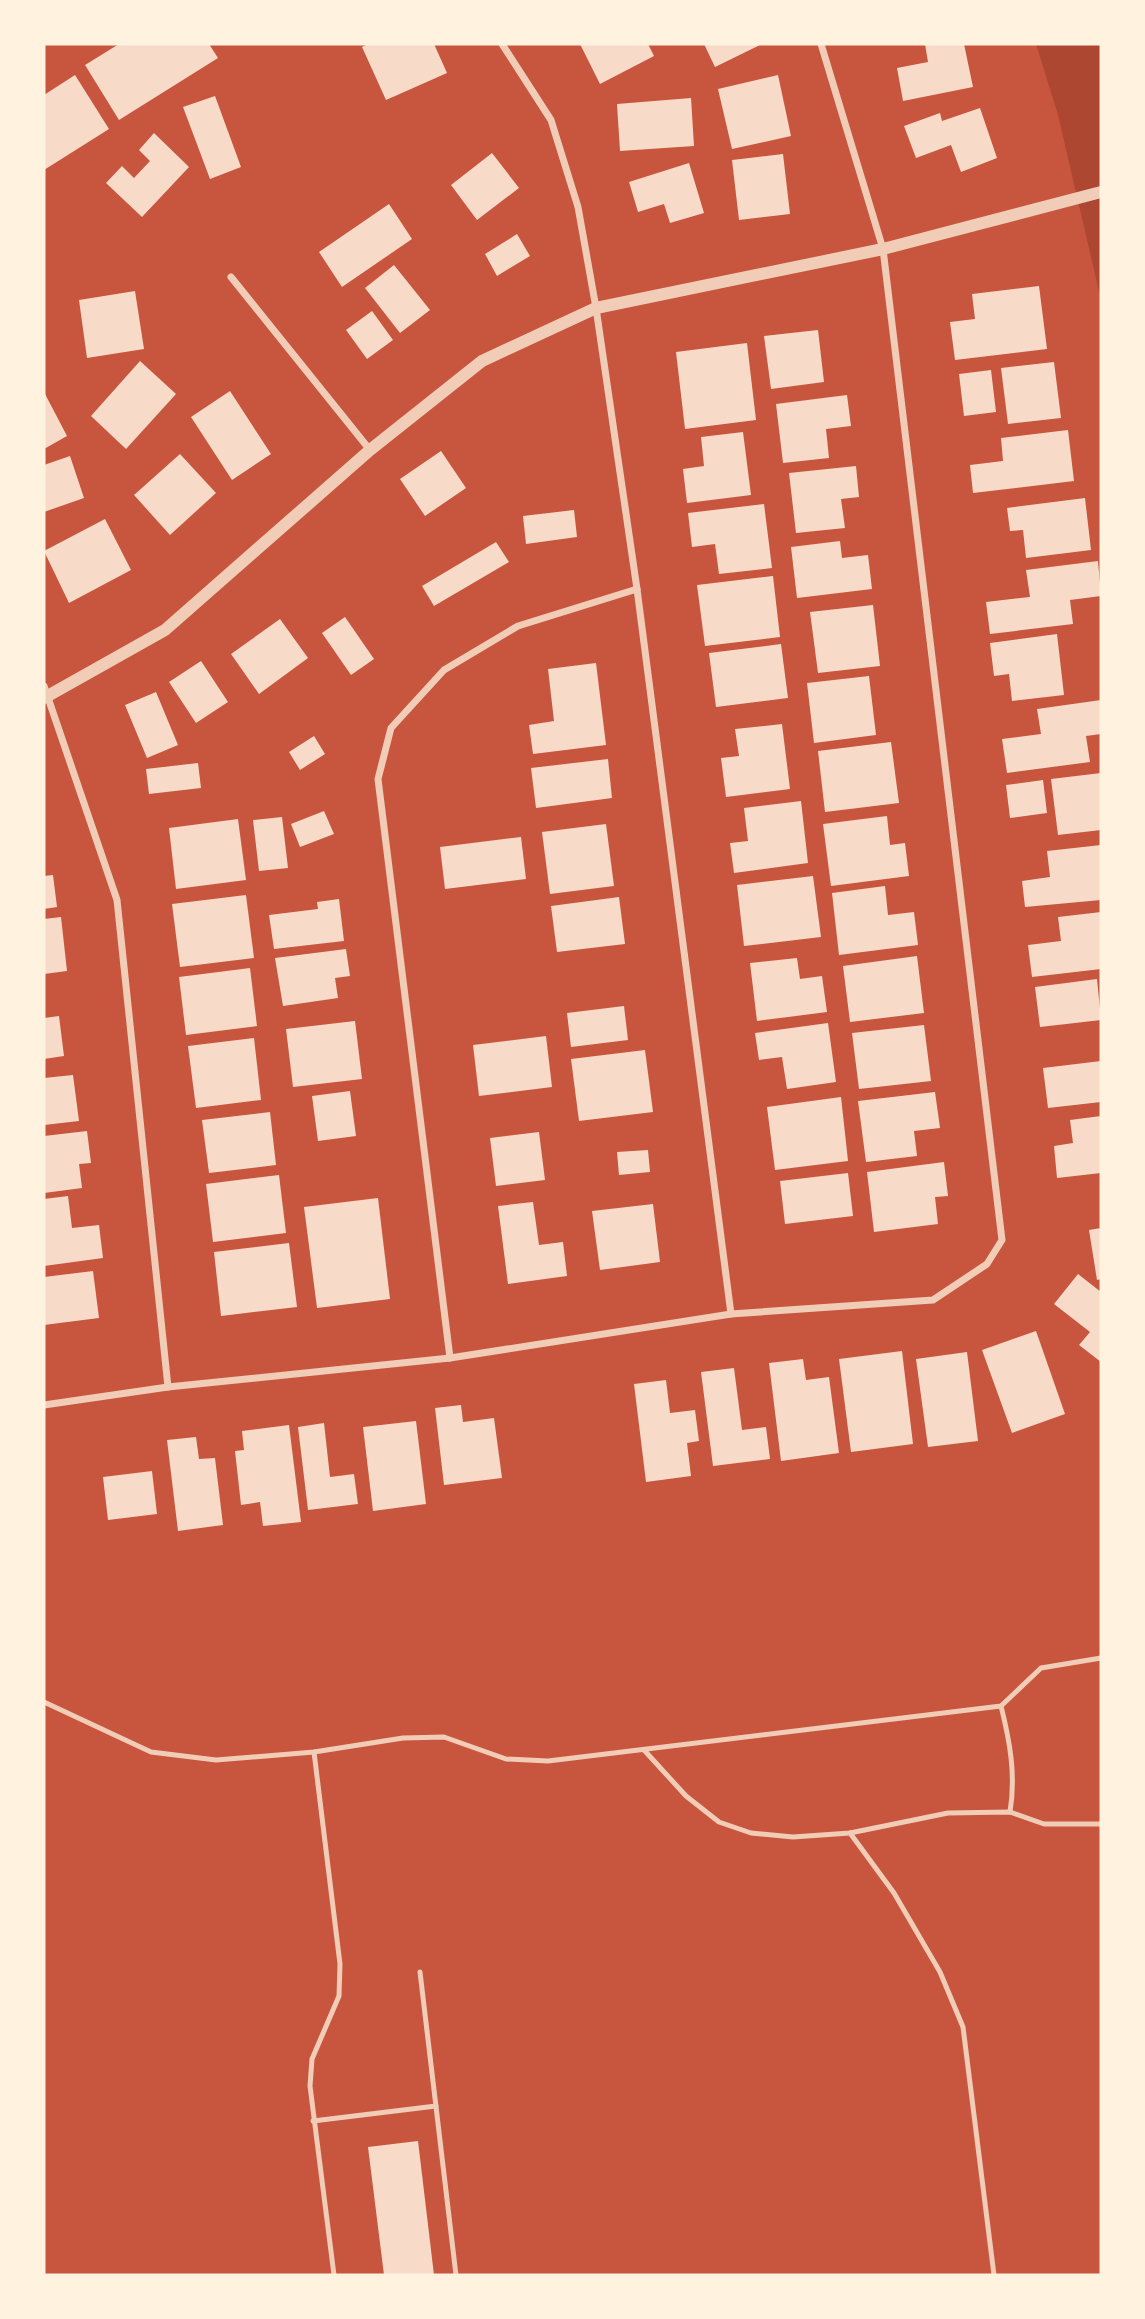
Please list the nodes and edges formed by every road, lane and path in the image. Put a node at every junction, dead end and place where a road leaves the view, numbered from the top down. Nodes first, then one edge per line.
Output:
1 (502, 44) edge
2 (821, 44) edge
3 (1101, 192) edge
4 (883, 249) junction
5 (231, 277) dead end
6 (596, 308) junction
7 (370, 450) junction
8 (637, 589) junction
9 (46, 694) edge
10 (731, 1314) junction
11 (450, 1358) junction
12 (168, 1387) junction
13 (44, 1405) edge
14 (1101, 1658) edge
15 (44, 1702) edge
16 (1001, 1706) junction
17 (644, 1750) junction
18 (314, 1752) junction
19 (1010, 1812) junction
20 (1101, 1825) edge
21 (850, 1833) junction
22 (420, 1972) dead end
23 (436, 2106) junction
24 (313, 2121) junction
25 (334, 2275) edge
26 (456, 2275) edge
27 (994, 2275) edge

1 - 6 street
2 - 4 street
3 - 4 street
4 - 6 street
4 - 10 street
5 - 7 street
6 - 7 street
6 - 8 street
7 - 9 street
8 - 10 street
8 - 11 street
9 - 12 street
10 - 11 street
11 - 12 street
12 - 13 street
14 - 16 lane
15 - 18 lane
16 - 17 lane
16 - 19 lane
17 - 18 lane
17 - 21 lane
18 - 24 lane
19 - 20 lane
19 - 21 lane
21 - 27 lane
22 - 23 lane
23 - 24 lane
23 - 26 lane
24 - 25 lane

